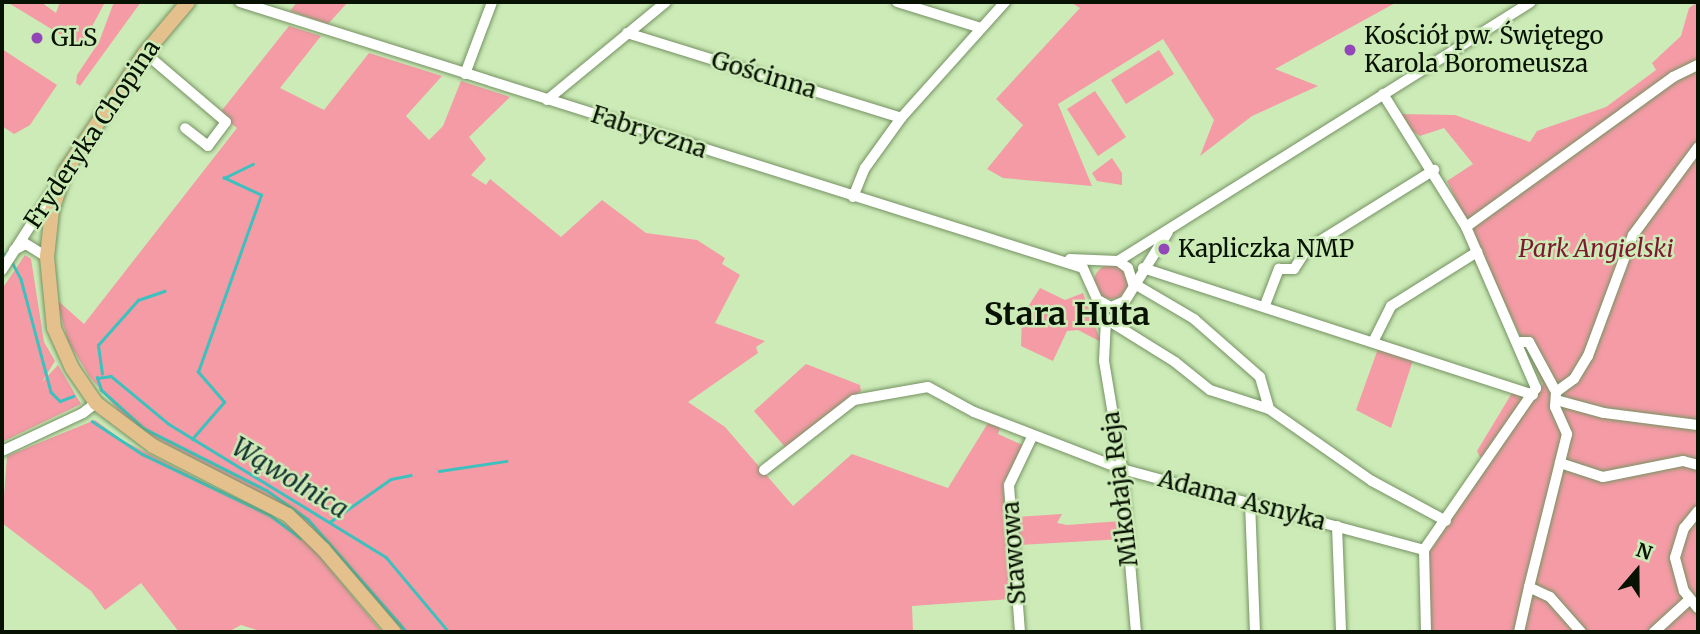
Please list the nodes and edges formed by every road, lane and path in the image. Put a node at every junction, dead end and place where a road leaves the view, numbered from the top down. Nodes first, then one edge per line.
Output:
1 (188, 2) edge
2 (240, 2) edge
3 (492, 2) edge
4 (666, 2) edge
5 (897, 2) edge
6 (1004, 2) edge
7 (1531, 2) edge
8 (981, 28) junction
9 (627, 33) junction
10 (145, 52) junction
11 (1698, 65) edge
12 (466, 74) junction
13 (1383, 94) junction
14 (547, 100) junction
15 (901, 118) junction
16 (185, 128) dead end
17 (1698, 147) edge
18 (1434, 170) junction
19 (65, 171) junction
20 (853, 197) junction
21 (1174, 224) junction
22 (1466, 227) junction
23 (1477, 252) junction
24 (47, 257) junction
25 (1104, 259) junction
26 (1059, 260) junction
27 (1118, 261) junction
28 (6, 262) edge
29 (1143, 268) junction
30 (1089, 282) junction
31 (1133, 283) junction
32 (1098, 300) junction
33 (1125, 301) junction
34 (1265, 305) junction
35 (1110, 322) junction
36 (1373, 342) junction
37 (1518, 342) junction
38 (1534, 395) junction
39 (1556, 396) junction
40 (96, 402) junction
41 (1269, 409) junction
42 (1698, 425) edge
43 (1032, 437) junction
44 (2, 451) edge
45 (1560, 463) junction
46 (1698, 465) edge
47 (1122, 469) junction
48 (764, 470) dead end
49 (1250, 502) junction
50 (1698, 512) edge
51 (1446, 521) junction
52 (1338, 526) junction
53 (1424, 550) junction
54 (1529, 587) junction
55 (1689, 600) junction
56 (1698, 608) edge
57 (394, 632) edge
58 (1020, 632) edge
59 (1136, 632) edge
60 (1255, 632) edge
61 (1341, 632) edge
62 (1426, 632) edge
63 (1519, 632) edge
64 (1581, 632) edge
65 (1654, 632) edge

1 - 10 main road, Fryderyka Chopina
2 - 12 street, Fabryczna
3 - 12 street
4 - 9 street
5 - 8 street
6 - 8 street
7 - 13 street
8 - 15 street
9 - 14 street
9 - 15 street, Gościnna
10 - 16 street
10 - 19 main road, Fryderyka Chopina
11 - 22 street
12 - 14 street, Fabryczna
13 - 18 street
13 - 21 street
14 - 20 street, Fabryczna
15 - 20 street
17 - 39 street
18 - 22 street
18 - 34 street
19 - 24 main road
19 - 28 street, Fryderyka Chopina
20 - 26 street, Fabryczna
21 - 27 street
21 - 29 street
22 - 23 street
23 - 36 street
23 - 37 street
24 - 28 street
24 - 40 main road
25 - 26 street, Fabryczna
25 - 27 street
25 - 30 street
26 - 30 street, Fabryczna
27 - 31 street
29 - 31 street
29 - 34 street
30 - 32 street
31 - 33 street
31 - 41 street
32 - 33 street
32 - 35 street
33 - 35 street
34 - 36 street
35 - 41 street
35 - 47 street, Mikołaja Reja
36 - 38 street
37 - 38 street
37 - 39 street
38 - 51 street
39 - 42 street
39 - 45 street
40 - 44 street
40 - 57 main road
41 - 51 street
43 - 47 street, Adama Asnyka
43 - 48 street, Adama Asnyka
43 - 58 street, Stawowa
45 - 46 street
45 - 54 street
47 - 49 street, Adama Asnyka
47 - 59 street, Mikołaja Reja
49 - 52 street, Adama Asnyka
49 - 60 street
50 - 55 street
51 - 53 street
52 - 53 street, Adama Asnyka
52 - 61 street
53 - 62 street
54 - 63 street
54 - 64 street
55 - 56 street
55 - 65 street

